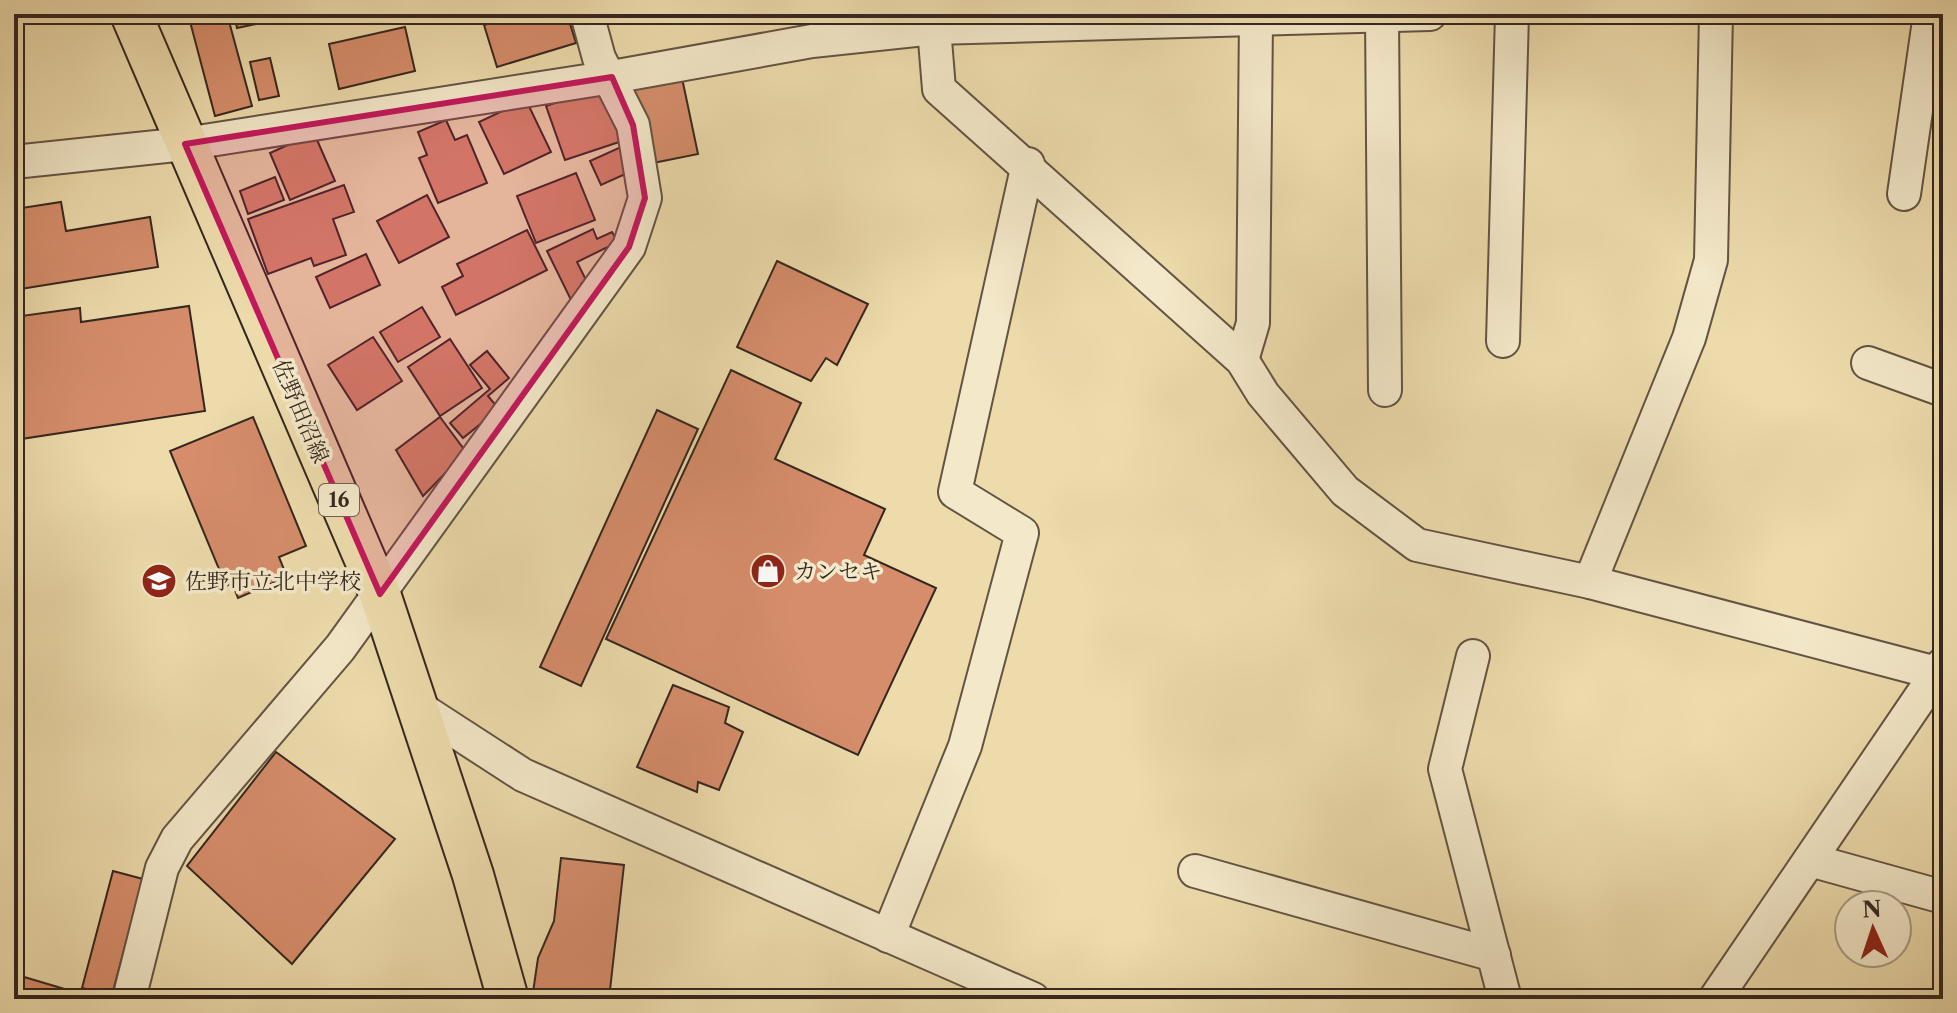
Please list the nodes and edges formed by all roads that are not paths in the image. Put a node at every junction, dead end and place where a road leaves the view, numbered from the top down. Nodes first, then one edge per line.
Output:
1 (131, 14) edge
2 (587, 14) edge
3 (1430, 14) edge
4 (1512, 14) edge
5 (1716, 14) edge
6 (1930, 14) edge
7 (1382, 15) edge
8 (1297, 16) edge
9 (1256, 19) junction
10 (811, 28) edge
11 (934, 28) junction
12 (612, 77) junction
13 (185, 144) junction
14 (14, 162) edge
15 (1028, 164) junction
16 (1904, 194) dead end
17 (1503, 341) dead end
18 (1242, 360) junction
19 (1868, 363) dead end
20 (1385, 390) dead end
21 (1943, 390) edge
22 (1590, 582) junction
23 (380, 594) junction
24 (1473, 656) dead end
25 (1940, 668) edge
26 (418, 707) junction
27 (1810, 860) junction
28 (1195, 871) dead end
29 (1943, 897) edge
30 (888, 936) junction
31 (1494, 955) junction
32 (129, 999) edge
33 (508, 999) edge
34 (1033, 999) edge
35 (1505, 999) edge
36 (1715, 999) edge

1 - 13 main road, 佐野田沼線 / 16
2 - 12 street
3 - 7 street
4 - 17 street
5 - 22 street
6 - 16 street
7 - 8 street
7 - 20 street
8 - 9 street
9 - 11 street
9 - 18 street
10 - 11 street
10 - 12 street
11 - 15 street
12 - 13 street
12 - 23 street
13 - 14 street
13 - 23 main road, 佐野田沼線 / 16
15 - 18 street
15 - 30 street
18 - 22 street
19 - 21 street
22 - 25 street
23 - 26 main road, 佐野田沼線 / 16
23 - 32 street
24 - 31 street
25 - 27 street
26 - 30 street
26 - 33 main road, 佐野田沼線 / 16
27 - 29 street
27 - 36 street
28 - 31 street
30 - 34 street
31 - 35 street

